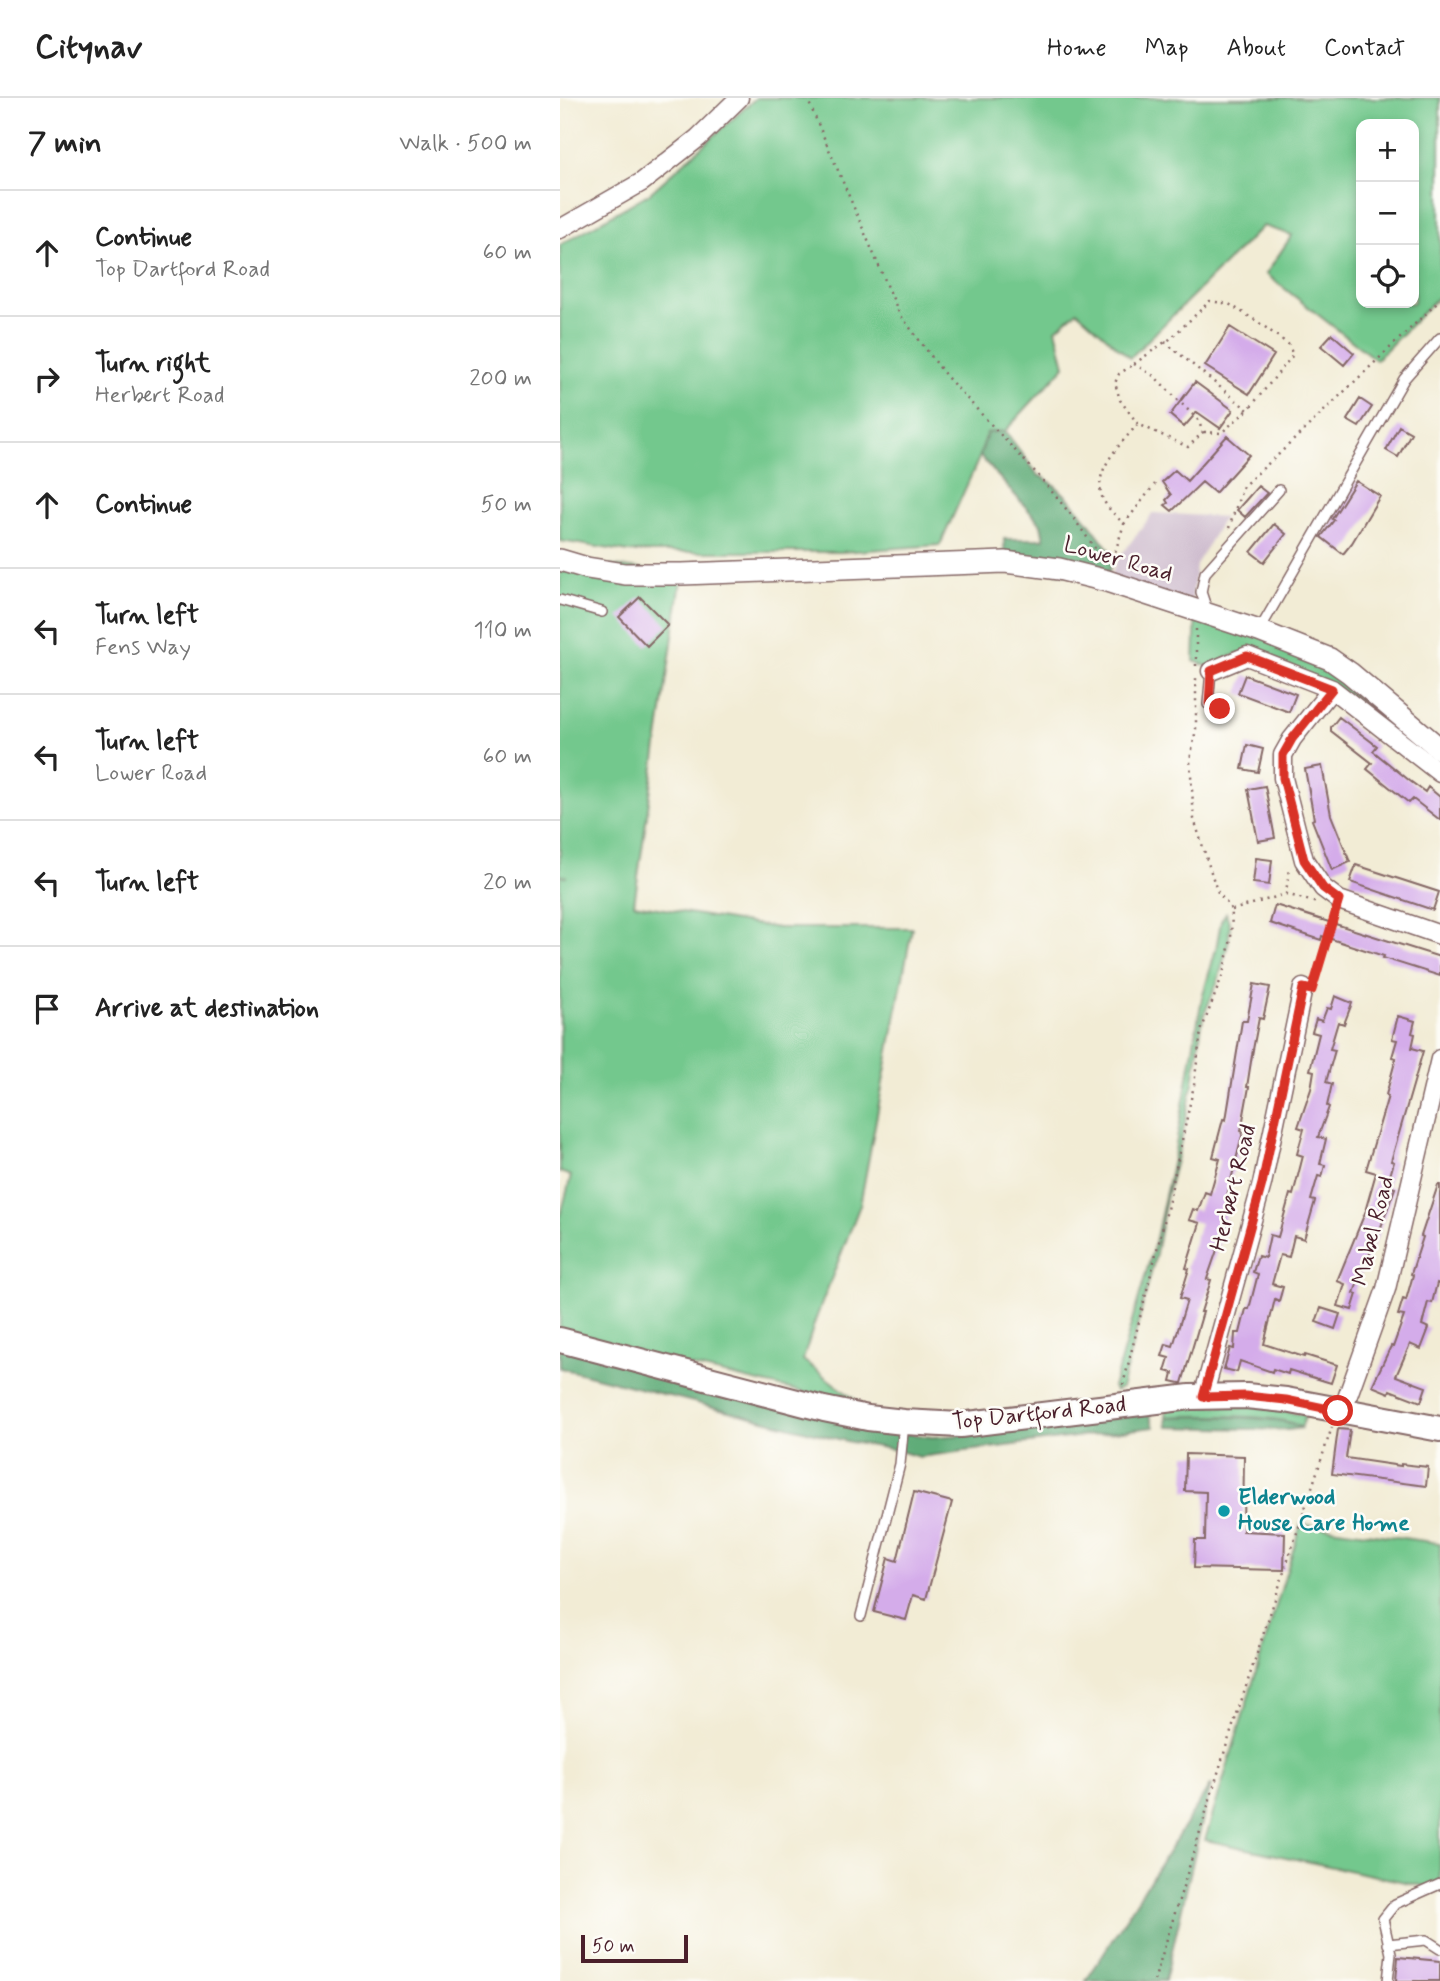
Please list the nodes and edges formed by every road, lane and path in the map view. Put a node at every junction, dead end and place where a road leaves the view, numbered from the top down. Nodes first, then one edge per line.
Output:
1 (739, 98) edge
2 (807, 98) edge
3 (560, 229) edge
4 (1440, 300) edge
5 (1440, 338) edge
6 (1165, 342) junction
7 (1134, 364) junction
8 (1248, 410) junction
9 (1138, 424) junction
10 (1203, 432) junction
11 (1155, 484) dead end
12 (1279, 490) dead end
13 (1232, 520) dead end
14 (1124, 524) junction
15 (560, 560) edge
16 (1104, 560) dead end
17 (1107, 582) junction
18 (560, 600) edge
19 (602, 612) dead end
20 (1208, 615) junction
21 (1259, 631) junction
22 (1211, 671) joint
23 (1332, 689) junction
24 (1220, 709) dead end
25 (1196, 729) dead end
26 (1440, 749) edge
27 (1440, 773) edge
28 (1299, 841) junction
29 (1286, 894) junction
30 (1338, 904) junction
31 (1232, 910) junction
32 (1440, 935) edge
33 (1303, 988) joint
34 (1440, 1059) edge
35 (560, 1340) edge
36 (1203, 1397) junction
37 (1116, 1406) junction
38 (1340, 1411) junction
39 (904, 1422) junction
40 (1440, 1429) edge
41 (861, 1616) dead end
42 (1440, 1884) edge
43 (1388, 1944) junction
44 (1440, 1949) edge
45 (1154, 1981) edge
46 (1388, 1981) edge

1 - 3 street
2 - 16 path
4 - 13 path
5 - 21 lane
6 - 7 path
6 - 8 path
6 - 8 path
7 - 9 path
7 - 10 path
8 - 10 path
9 - 10 path
9 - 14 path
11 - 14 path
12 - 20 lane
14 - 17 path
15 - 17 street, Lower Road
17 - 20 street, Lower Road
18 - 19 lane
20 - 21 street, Lower Road
21 - 26 street, Lower Road
22 - 23 street
22 - 24 lane
23 - 27 street
23 - 28 street
25 - 31 path
28 - 29 path
28 - 30 street
29 - 30 path
29 - 31 path
30 - 32 street
30 - 33 path
31 - 37 path
33 - 36 street, Herbert Road
34 - 38 street, Mabel Road
35 - 39 main road, Top Dartford Road
36 - 37 main road, Top Dartford Road
36 - 38 main road, Top Dartford Road
37 - 39 main road, Top Dartford Road
38 - 40 main road, Top Dartford Road
38 - 45 path
39 - 41 lane
42 - 43 lane
43 - 44 lane
43 - 46 lane

